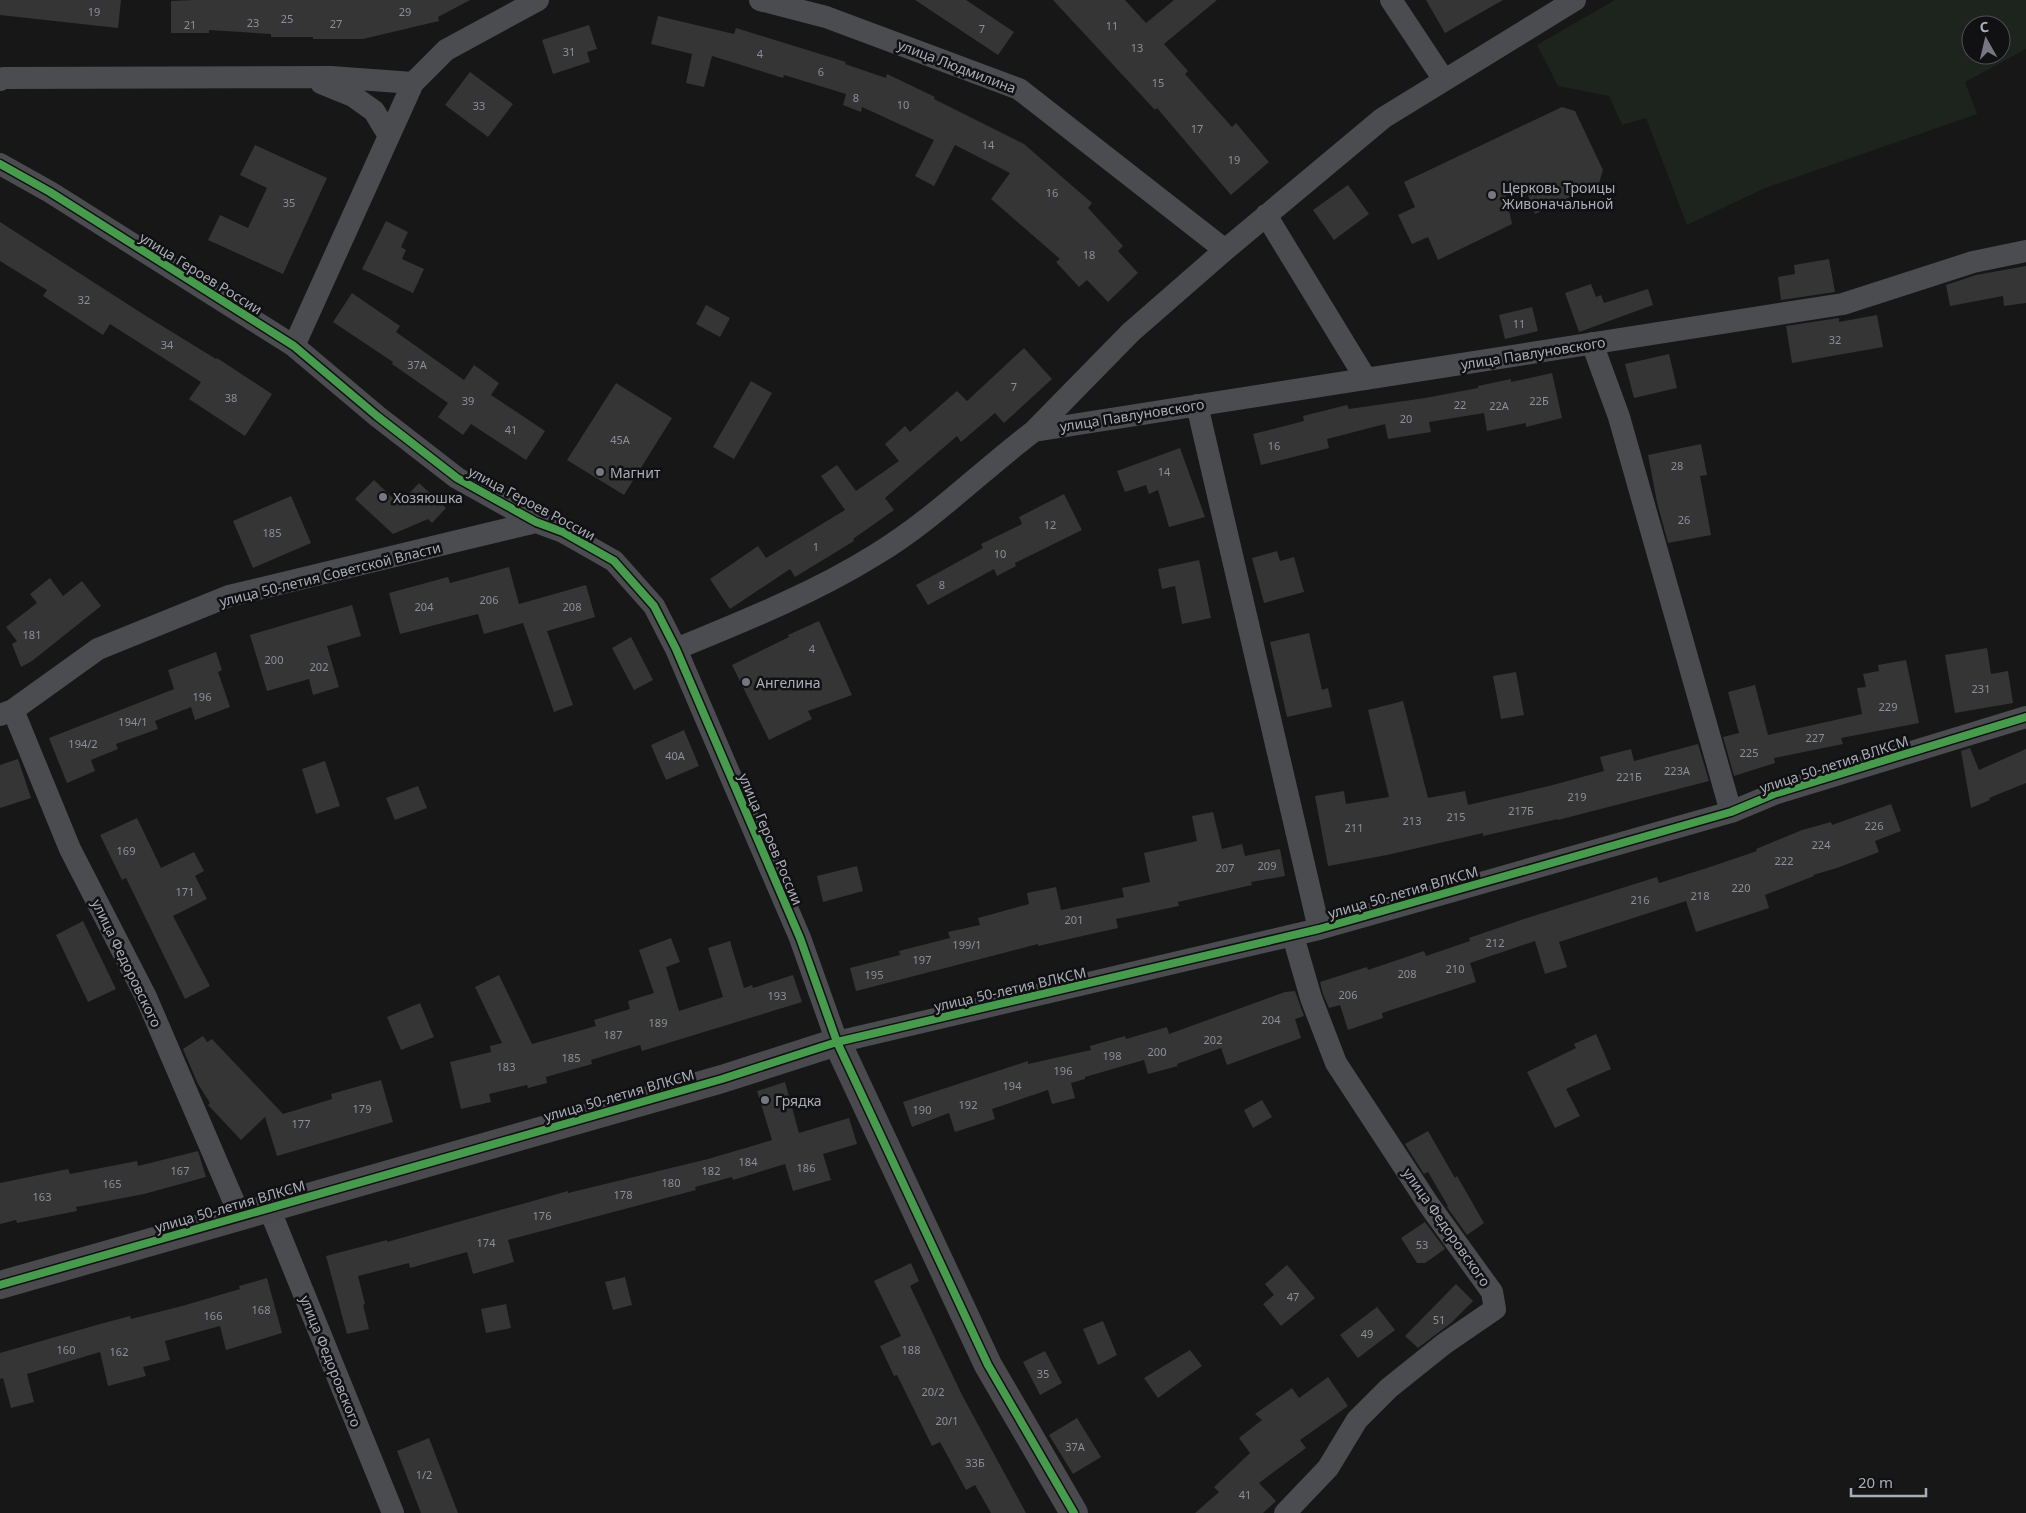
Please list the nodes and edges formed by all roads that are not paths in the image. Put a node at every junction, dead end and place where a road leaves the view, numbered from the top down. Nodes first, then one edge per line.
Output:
1 (538, 0) edge
2 (760, 0) edge
3 (1391, 0) edge
4 (1575, 0) edge
5 (309, 78) junction
6 (0, 80) edge
7 (1444, 80) junction
8 (413, 83) junction
9 (389, 136) junction
10 (0, 164) edge
11 (1266, 215) junction
12 (1225, 250) junction
13 (2026, 251) edge
14 (1592, 343) junction
15 (294, 346) junction
16 (1366, 379) junction
17 (1197, 405) junction
18 (1034, 431) junction
19 (536, 522) junction
20 (676, 649) junction
21 (6, 713) edge
22 (2026, 717) edge
23 (1731, 812) junction
24 (1319, 929) junction
25 (1293, 936) junction
26 (837, 1042) junction
27 (268, 1208) junction
28 (240, 1216) junction
29 (0, 1285) edge
30 (393, 1513) edge
31 (1074, 1513) edge
32 (1285, 1513) edge

1 - 8 street
2 - 12 street, улица Людмилина
3 - 7 street
4 - 7 street, улица Павлуновского
5 - 6 street
5 - 8 street
5 - 9 street
7 - 11 street, улица Павлуновского
8 - 9 street
9 - 15 street
10 - 15 street, улица Героев России
11 - 12 street, улица Павлуновского
11 - 16 street
12 - 18 street, улица Павлуновского
13 - 14 street, улица Павлуновского
14 - 16 street, улица Павлуновского
14 - 23 street
15 - 19 street, улица Героев России
16 - 17 street, улица Павлуновского
17 - 18 street, улица Павлуновского
17 - 24 street
18 - 20 street, улица Павлуновского
19 - 20 street, улица Героев России
19 - 21 street, улица 50-летия Советской Власти
20 - 26 street, улица Героев России
21 - 28 street, улица Федоровского
22 - 23 street, улица 50-летия ВЛКСМ
23 - 24 street, улица 50-летия ВЛКСМ
24 - 25 street, улица 50-летия ВЛКСМ
25 - 26 street, улица 50-летия ВЛКСМ
25 - 32 street, улица Федоровского
26 - 27 street, улица 50-летия ВЛКСМ
26 - 31 street
27 - 28 street, улица 50-летия ВЛКСМ
27 - 30 street, улица Федоровского
28 - 29 street, улица 50-летия ВЛКСМ

